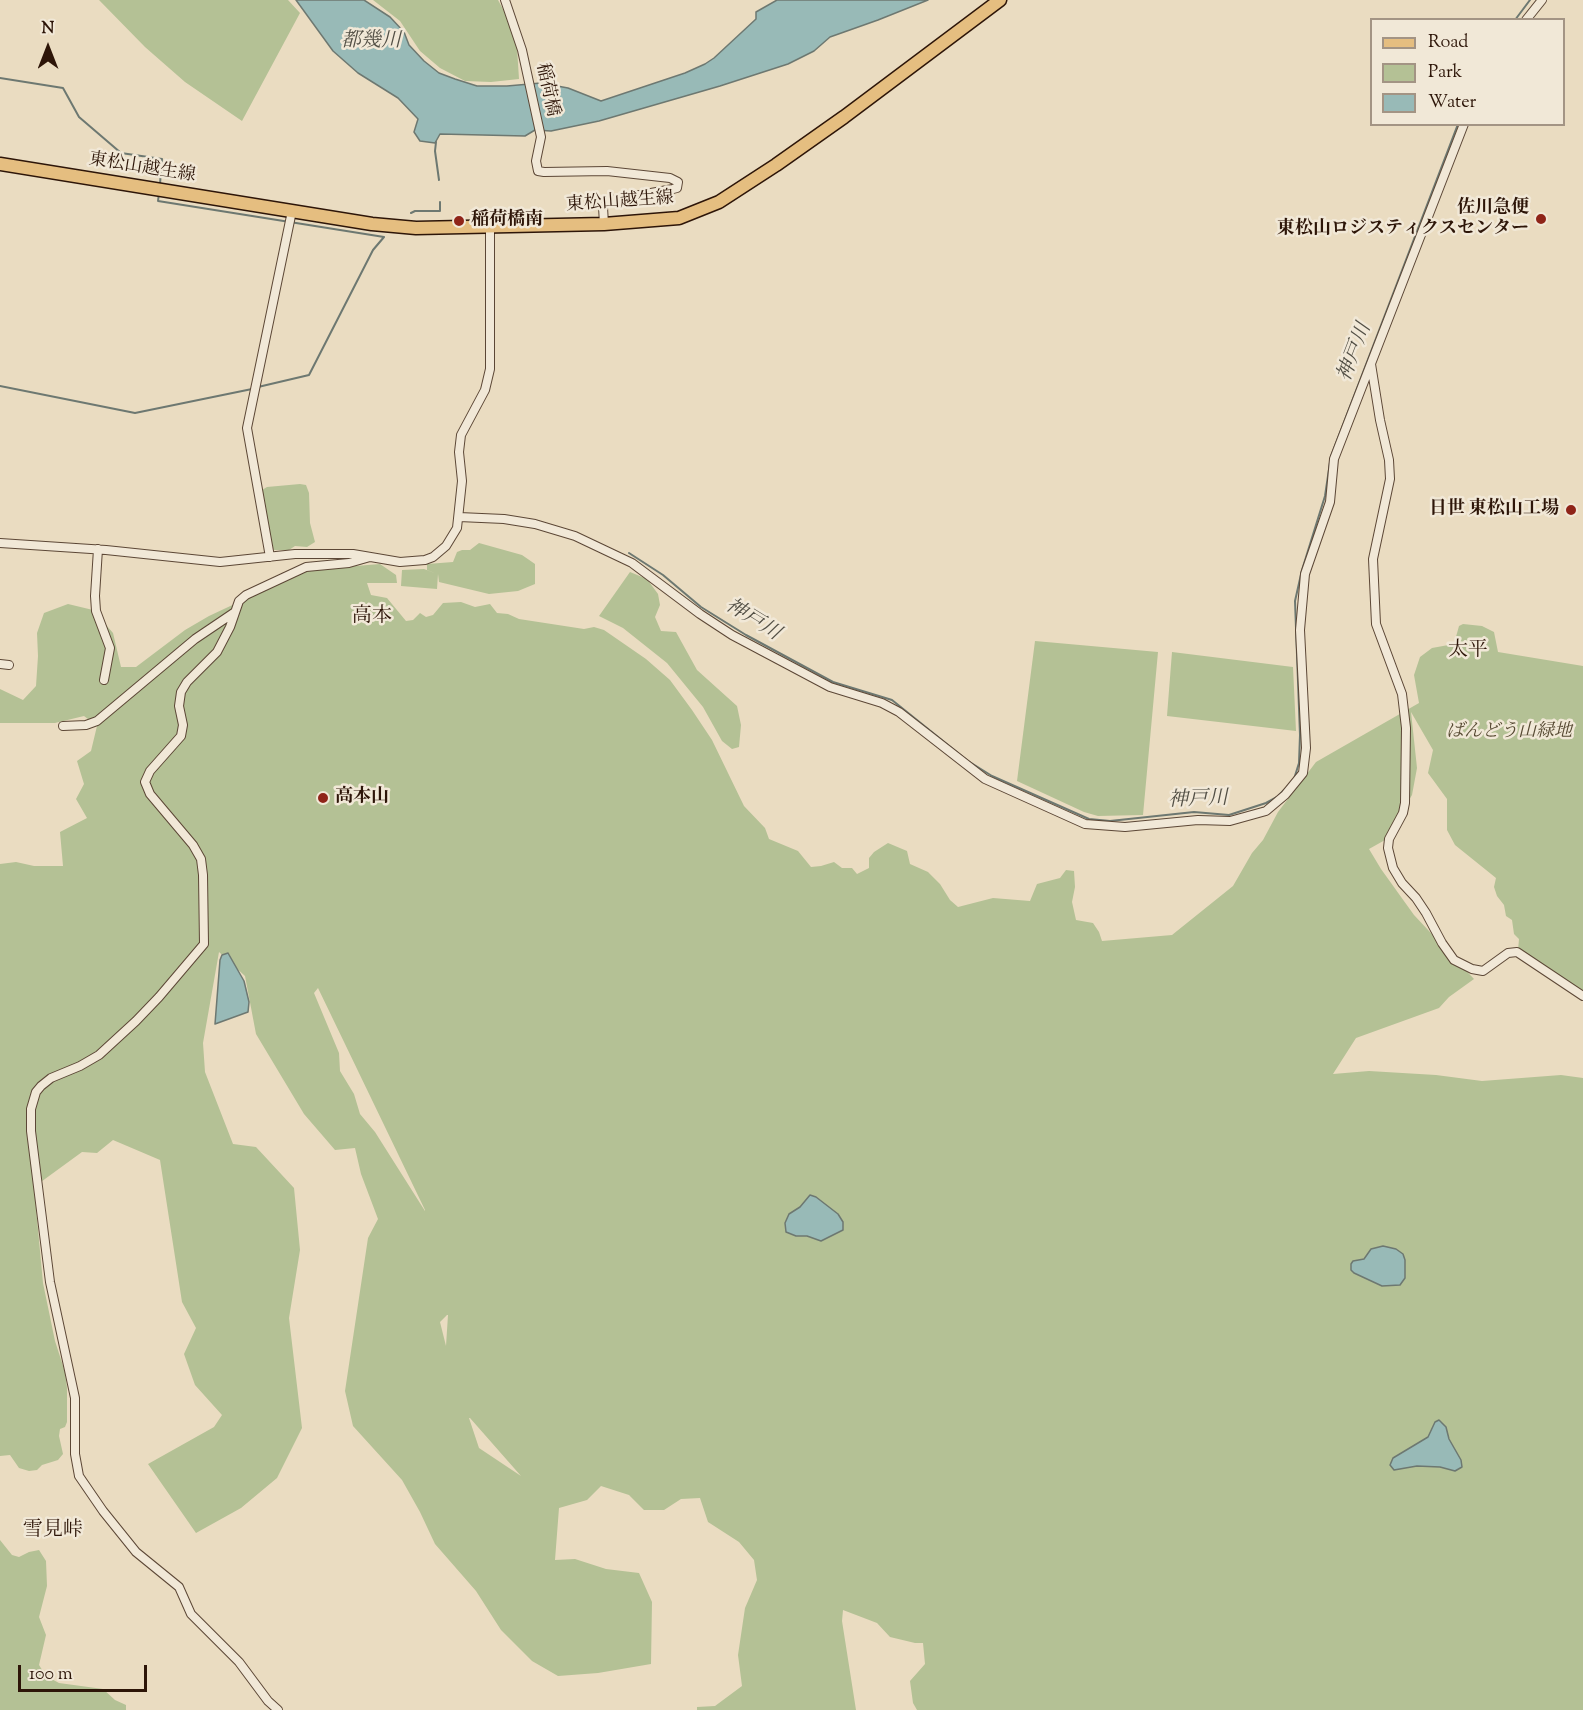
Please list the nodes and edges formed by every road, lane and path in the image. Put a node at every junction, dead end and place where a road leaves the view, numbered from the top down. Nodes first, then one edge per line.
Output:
1 (505, 0) edge
2 (1000, 0) edge
3 (1542, 0) edge
4 (1528, 18) edge
5 (1463, 126) edge
6 (0, 164) edge
7 (292, 211) junction
8 (604, 224) junction
9 (490, 228) junction
10 (1370, 363) junction
11 (459, 517) junction
12 (0, 543) edge
13 (98, 549) junction
14 (270, 557) junction
15 (370, 557) junction
16 (235, 612) junction
17 (0, 664) edge
18 (9, 665) dead end
19 (104, 680) dead end
20 (63, 726) dead end
21 (1583, 996) edge
22 (278, 1710) edge

1 - 8 street, 稲荷橋
2 - 8 main road, 東松山越生線
3 - 4 street
5 - 10 street
6 - 7 main road, 東松山越生線
7 - 9 main road, 東松山越生線
7 - 14 street
8 - 9 main road, 東松山越生線
9 - 11 street
10 - 11 street
10 - 21 street
11 - 15 street
12 - 13 street
13 - 14 street
13 - 19 street
14 - 15 street
15 - 16 street
16 - 20 street
16 - 22 street
17 - 18 street

